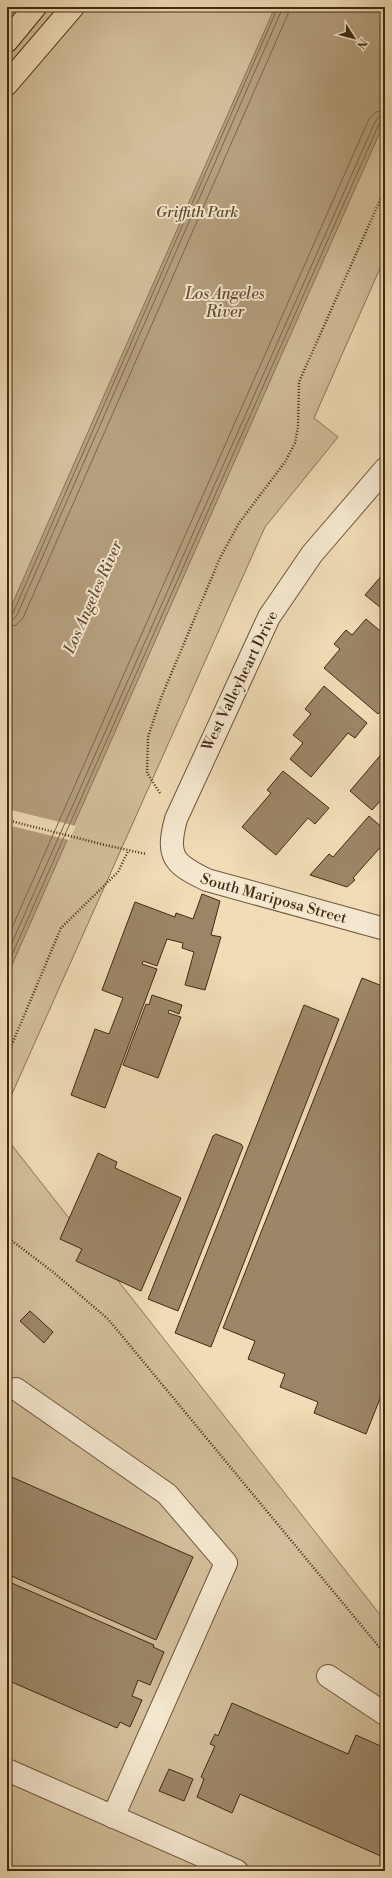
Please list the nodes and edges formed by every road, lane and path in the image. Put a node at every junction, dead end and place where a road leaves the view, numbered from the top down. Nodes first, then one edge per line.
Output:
1 (35, 7) edge
2 (73, 7) edge
3 (7, 41) edge
4 (7, 84) edge
5 (385, 189) edge
6 (385, 469) edge
7 (176, 819) junction
8 (7, 820) edge
9 (128, 851) junction
10 (172, 852) junction
11 (385, 929) edge
12 (7, 1056) edge
13 (7, 1237) edge
14 (16, 1389) dead end
15 (385, 1654) edge
16 (328, 1676) dead end
17 (385, 1714) edge
18 (7, 1770) edge
19 (113, 1817) junction
20 (236, 1871) edge

1 - 3 highway
2 - 4 highway
5 - 7 path
6 - 7 street, West Valleyheart Drive
7 - 10 street, West Valleyheart Drive
8 - 9 path
9 - 10 path
9 - 12 path
10 - 11 street, South Mariposa Street
13 - 15 path
14 - 19 street
16 - 17 street
18 - 19 street
19 - 20 street

